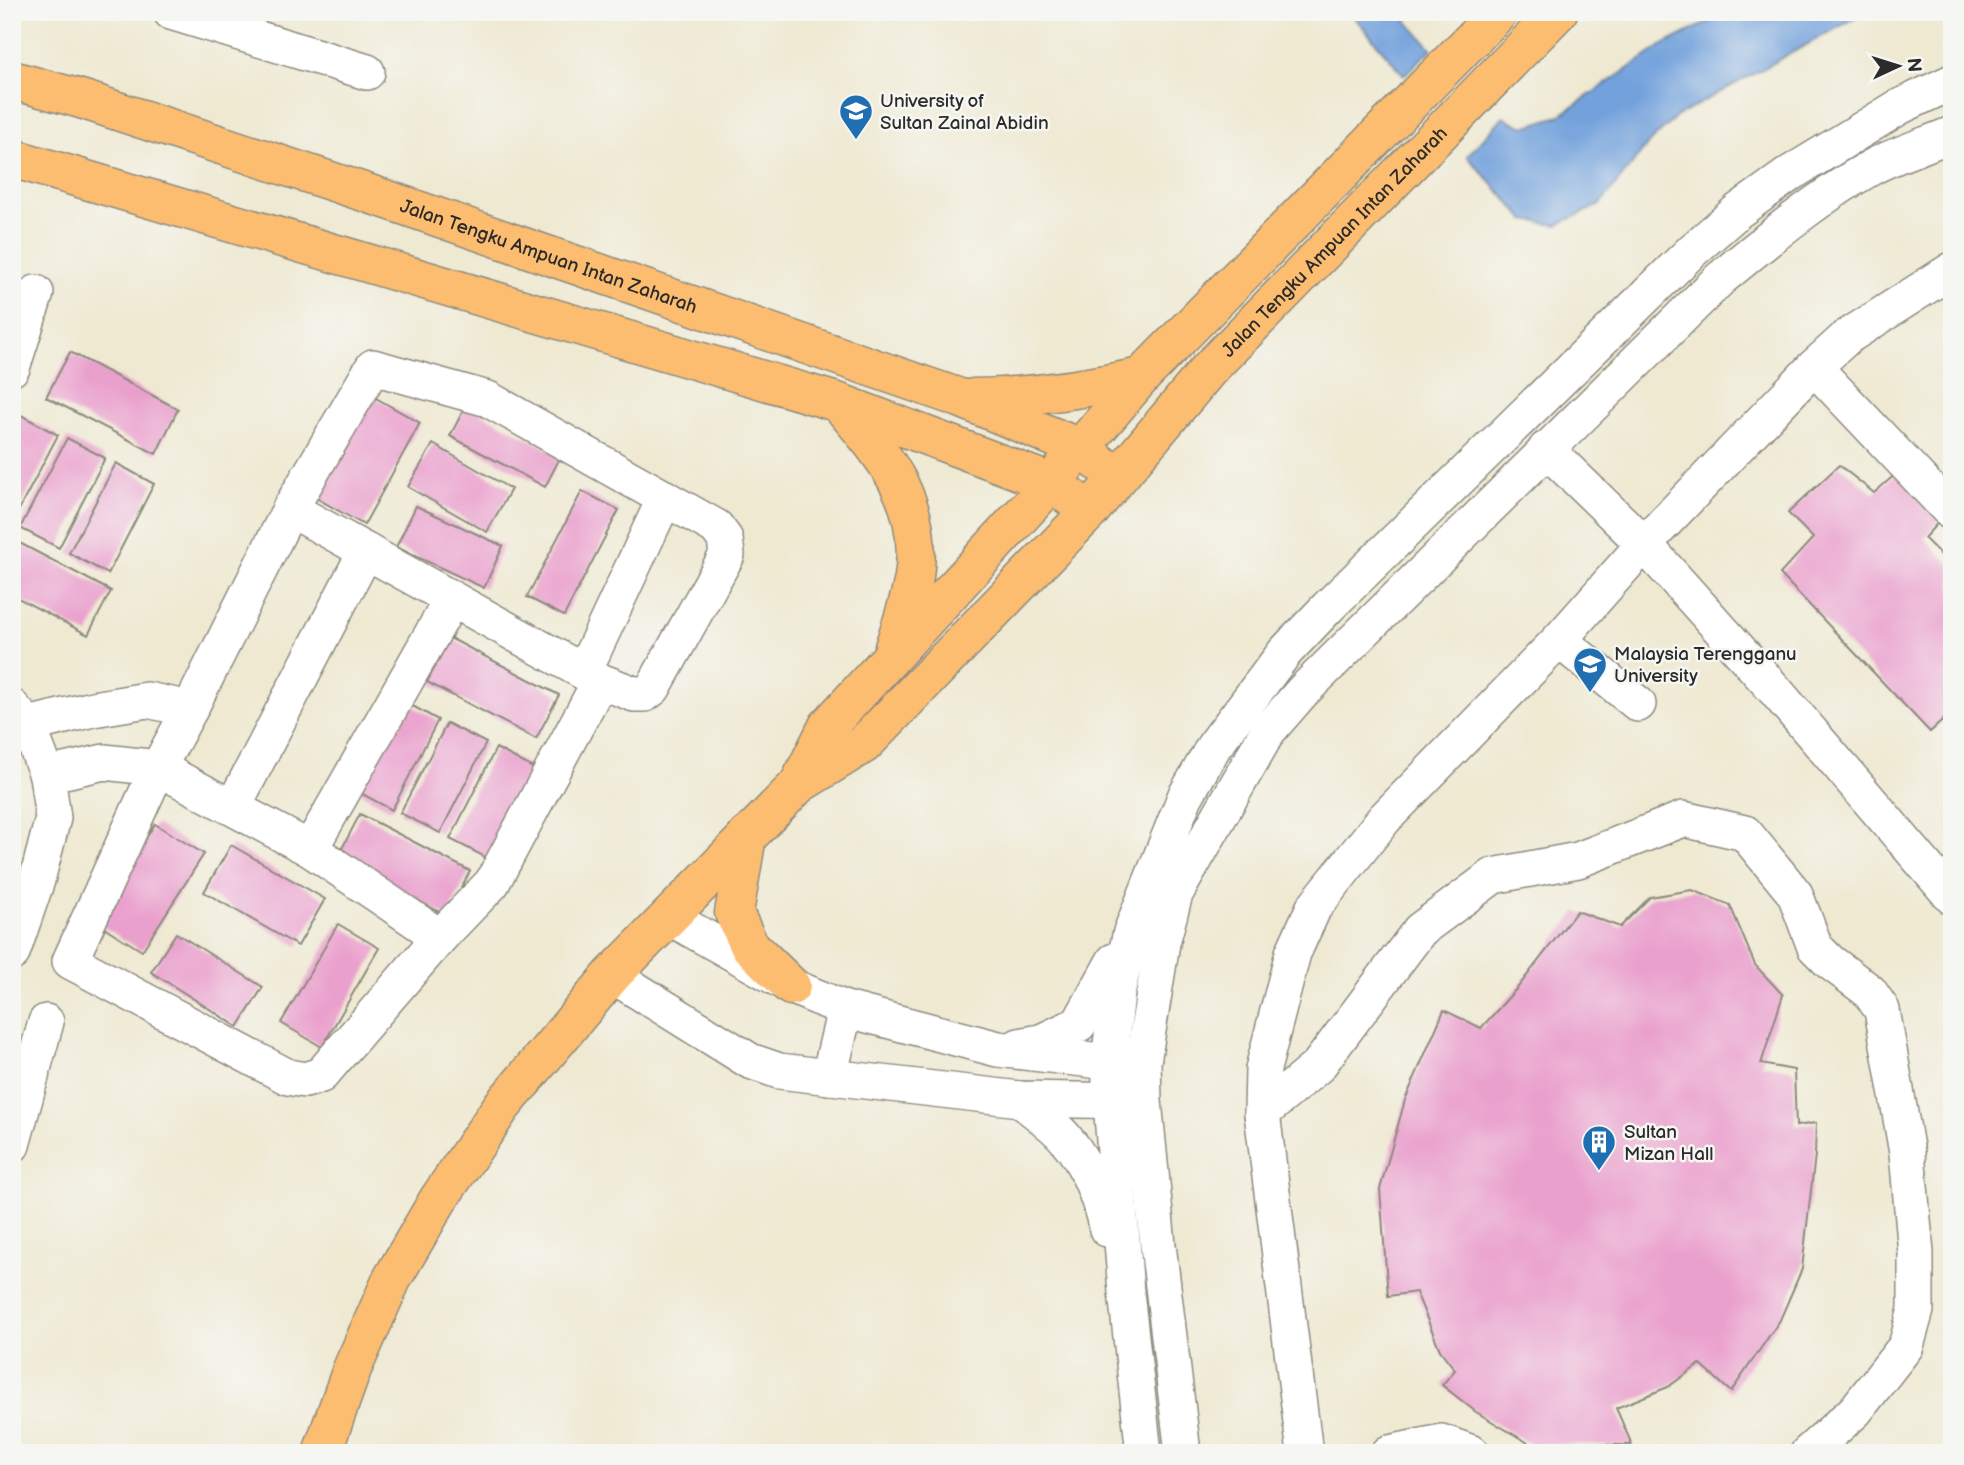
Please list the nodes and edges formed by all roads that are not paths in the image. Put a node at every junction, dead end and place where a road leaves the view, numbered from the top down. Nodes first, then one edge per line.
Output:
1 (171, 12) edge
2 (1499, 12) edge
3 (1558, 12) edge
4 (367, 72) dead end
5 (12, 80) edge
6 (1952, 82) edge
7 (1952, 134) edge
8 (12, 158) edge
9 (1693, 250) junction
10 (1952, 270) edge
11 (1720, 279) junction
12 (36, 293) dead end
13 (1814, 367) junction
14 (12, 368) edge
15 (1141, 377) junction
16 (960, 398) junction
17 (840, 403) junction
18 (1080, 448) junction
19 (1546, 449) junction
20 (1118, 477) junction
21 (1051, 484) junction
22 (665, 498) junction
23 (290, 509) junction
24 (1090, 511) junction
25 (1952, 513) edge
26 (1643, 544) junction
27 (366, 551) junction
28 (452, 598) junction
29 (1559, 640) junction
30 (892, 656) junction
31 (592, 676) junction
32 (1639, 704) dead end
33 (190, 709) junction
34 (20, 716) edge
35 (158, 768) junction
36 (47, 775) junction
37 (799, 784) junction
38 (233, 807) junction
39 (747, 836) junction
40 (310, 849) junction
41 (1952, 897) edge
42 (669, 917) junction
43 (1131, 932) junction
44 (440, 937) junction
45 (12, 953) edge
46 (612, 975) junction
47 (791, 986) junction
48 (845, 1009) junction
49 (46, 1022) dead end
50 (998, 1049) junction
51 (1109, 1062) junction
52 (1143, 1062) junction
53 (830, 1077) junction
54 (1020, 1099) junction
55 (1128, 1102) junction
56 (1262, 1112) junction
57 (12, 1145) edge
58 (1126, 1292) junction
59 (322, 1453) edge
60 (1144, 1453) edge
61 (1183, 1453) edge
62 (1305, 1453) edge
63 (1389, 1453) edge
64 (1472, 1453) edge
65 (1808, 1453) edge

1 - 4 street
2 - 15 main road
3 - 20 main road, Jalan Tengku Ampuan Intan Zaharah
5 - 16 main road, Jalan Tengku Ampuan Intan Zaharah
6 - 9 street
7 - 11 street
8 - 17 main road
9 - 11 street
9 - 43 street
10 - 13 street
11 - 19 street
12 - 14 street
13 - 25 street
13 - 26 street
15 - 16 main road
15 - 18 main road
16 - 18 main road, Jalan Tengku Ampuan Intan Zaharah
17 - 21 main road
17 - 30 main road
18 - 20 main road, Jalan Tengku Ampuan Intan Zaharah
18 - 21 main road
19 - 26 street
19 - 52 street
20 - 24 main road, Jalan Tengku Ampuan Intan Zaharah
21 - 24 main road
21 - 30 main road
22 - 23 street
22 - 31 street
22 - 31 street
23 - 27 street
23 - 33 street
24 - 37 main road, Jalan Tengku Ampuan Intan Zaharah
26 - 29 street
26 - 41 street
27 - 28 street
27 - 38 street
28 - 31 street
28 - 40 street
29 - 32 street
29 - 56 street
30 - 37 main road
31 - 44 street
33 - 34 street
33 - 35 street
34 - 36 street
35 - 36 street
35 - 38 street
35 - 44 street
36 - 45 street
37 - 39 main road
38 - 40 street
39 - 42 main road
39 - 47 main road
40 - 44 street
42 - 46 main road
42 - 47 street
43 - 50 street
43 - 51 street
46 - 53 street
46 - 59 main road
47 - 48 street
48 - 50 street
48 - 53 street
49 - 57 street
50 - 51 street
51 - 52 street
51 - 55 street
52 - 55 street
53 - 54 street
54 - 55 street
54 - 58 street
55 - 58 street
55 - 61 street
56 - 62 street
56 - 65 street
58 - 60 street
63 - 64 street

